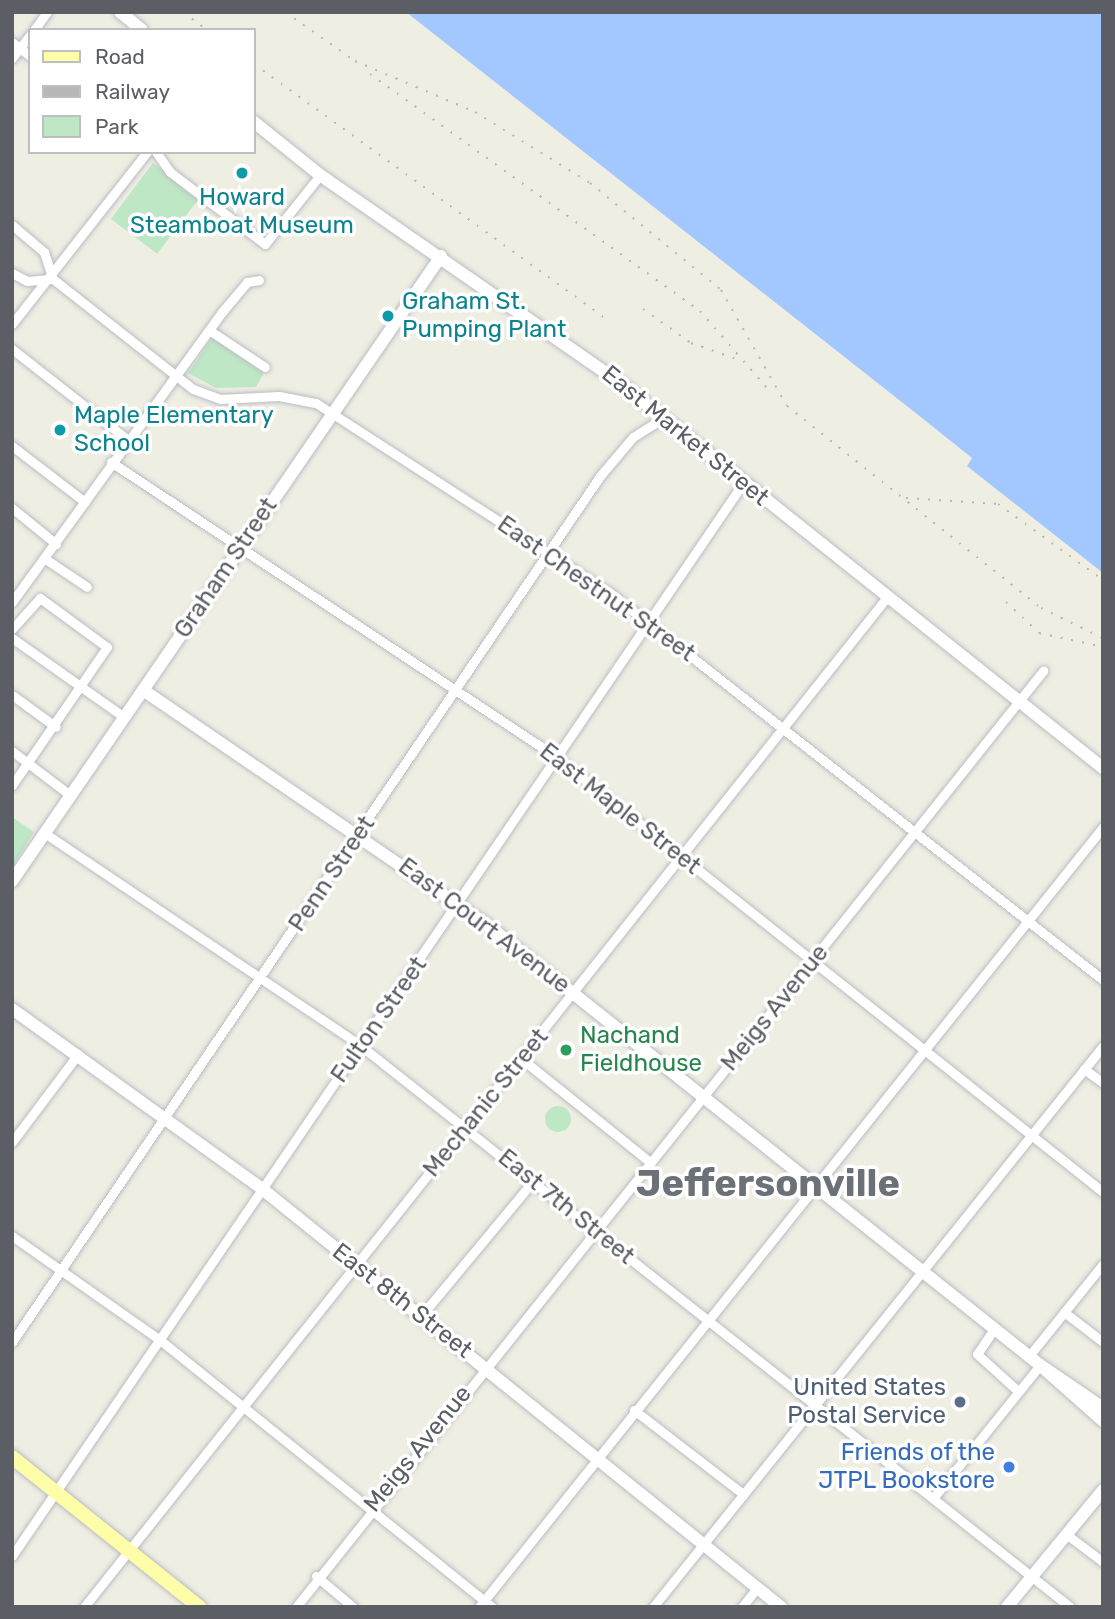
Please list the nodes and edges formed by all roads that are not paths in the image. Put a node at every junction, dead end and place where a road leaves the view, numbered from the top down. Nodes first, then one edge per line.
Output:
1 (47, 12) edge
2 (120, 12) edge
3 (35, 28) edge
4 (140, 28) edge
5 (16, 45) edge
6 (12, 58) edge
7 (256, 124) edge
8 (146, 154) edge
9 (157, 154) edge
10 (320, 175) junction
11 (12, 225) edge
12 (441, 256) junction
13 (12, 272) edge
14 (52, 279) junction
15 (259, 280) dead end
16 (12, 324) edge
17 (209, 330) junction
18 (12, 349) edge
19 (265, 367) dead end
20 (176, 376) junction
21 (335, 415) junction
22 (663, 418) junction
23 (128, 440) junction
24 (12, 446) edge
25 (111, 462) junction
26 (743, 482) junction
27 (85, 502) junction
28 (12, 508) edge
29 (57, 544) junction
30 (240, 551) junction
31 (548, 554) junction
32 (47, 560) junction
33 (87, 587) dead end
34 (887, 597) junction
35 (12, 602) edge
36 (649, 620) junction
37 (12, 629) edge
38 (12, 638) edge
39 (1043, 671) dead end
40 (82, 688) junction
41 (143, 690) junction
42 (453, 690) junction
43 (12, 695) edge
44 (1018, 699) junction
45 (124, 717) junction
46 (56, 727) junction
47 (785, 727) junction
48 (12, 751) edge
49 (555, 756) junction
50 (27, 762) junction
51 (1103, 768) edge
52 (12, 785) edge
53 (70, 794) junction
54 (1103, 827) edge
55 (43, 832) junction
56 (916, 832) junction
57 (359, 834) junction
58 (682, 856) junction
59 (12, 881) edge
60 (458, 904) junction
61 (1026, 919) junction
62 (814, 961) junction
63 (263, 979) junction
64 (1103, 980) edge
65 (574, 994) junction
66 (12, 1009) edge
67 (361, 1046) junction
68 (1103, 1046) edge
69 (923, 1049) junction
70 (78, 1054) junction
71 (523, 1060) junction
72 (1084, 1069) junction
73 (1103, 1083) edge
74 (704, 1098) junction
75 (168, 1116) junction
76 (467, 1128) junction
77 (1031, 1135) junction
78 (12, 1142) edge
79 (651, 1163) junction
80 (533, 1181) junction
81 (814, 1185) junction
82 (261, 1188) junction
83 (1103, 1192) edge
84 (597, 1231) junction
85 (12, 1236) edge
86 (355, 1264) junction
87 (1103, 1264) edge
88 (61, 1268) junction
89 (922, 1270) junction
90 (1065, 1312) junction
91 (421, 1317) junction
92 (706, 1320) junction
93 (995, 1329) junction
94 (160, 1340) junction
95 (12, 1342) edge
96 (1103, 1342) edge
97 (1029, 1356) junction
98 (1040, 1365) junction
99 (484, 1366) junction
100 (1018, 1391) junction
101 (816, 1403) junction
102 (243, 1406) junction
103 (1103, 1408) edge
104 (634, 1410) junction
105 (1103, 1421) edge
106 (12, 1457) edge
107 (595, 1458) junction
108 (1103, 1490) edge
109 (59, 1491) junction
110 (743, 1494) junction
111 (934, 1497) junction
112 (373, 1506) junction
113 (1066, 1534) junction
114 (704, 1542) junction
115 (128, 1550) junction
116 (12, 1556) edge
117 (1103, 1562) edge
118 (316, 1576) junction
119 (1032, 1576) junction
120 (757, 1588) junction
121 (485, 1605) edge
122 (84, 1607) edge
123 (199, 1607) edge
124 (296, 1607) edge
125 (353, 1607) edge
126 (653, 1607) edge
127 (742, 1607) edge
128 (780, 1607) edge
129 (1007, 1607) edge
130 (1070, 1607) edge

1 - 3 street
2 - 4 street
5 - 6 street
7 - 10 street, East Market Street
8 - 14 street
9 - 10 street
10 - 12 street, East Market Street
11 - 14 street
12 - 21 street, Graham Street
12 - 22 street, East Market Street
13 - 14 street
14 - 16 street
14 - 20 street, East Chestnut Street
15 - 17 street
17 - 19 street
17 - 20 street
18 - 23 street
20 - 21 street, East Chestnut Street
20 - 23 street
21 - 30 street, Graham Street
21 - 31 street, East Chestnut Street
22 - 26 street, East Market Street
22 - 31 street, Penn Street
23 - 25 street
24 - 27 street
25 - 27 street
25 - 30 street, East Maple Street
26 - 34 street, East Market Street
26 - 36 street, Fulton Street
27 - 29 street
28 - 29 street
29 - 32 street
30 - 41 street, Graham Street
30 - 42 street, East Maple Street
31 - 36 street, East Chestnut Street
31 - 42 street, Penn Street
32 - 33 street
32 - 35 street
34 - 44 street, East Market Street
34 - 47 street, Mechanic Street
36 - 47 street, East Chestnut Street
36 - 49 street, Fulton Street
37 - 40 street
38 - 40 street
39 - 44 street, Meigs Avenue
40 - 45 street
40 - 46 street
41 - 45 street, Graham Street
41 - 57 street, East Court Avenue
42 - 49 street, East Maple Street
42 - 57 street, Penn Street
43 - 46 street
44 - 51 street, East Market Street
44 - 56 street, Meigs Avenue
45 - 53 street, Graham Street
46 - 50 street
47 - 56 street, East Chestnut Street
47 - 58 street, Mechanic Street
48 - 50 street
49 - 58 street, East Maple Street
49 - 60 street, Fulton Street
50 - 52 street
50 - 53 street
53 - 55 street, Graham Street
54 - 61 street
55 - 59 street, Graham Street
55 - 63 street, East 7th Street
56 - 61 street, East Chestnut Street
56 - 62 street, Meigs Avenue
57 - 60 street, East Court Avenue
57 - 63 street, Penn Street
58 - 62 street, East Maple Street
58 - 65 street, Mechanic Street
60 - 65 street, East Court Avenue
60 - 67 street, Fulton Street
61 - 64 street, East Chestnut Street
61 - 69 street
62 - 69 street, East Maple Street
62 - 74 street, Meigs Avenue
63 - 67 street, East 7th Street
63 - 75 street, Penn Street
65 - 71 street, Mechanic Street
65 - 74 street, East Court Avenue
66 - 70 street, East 8th Street
67 - 76 street, East 7th Street
67 - 82 street, Fulton Street
68 - 72 street
69 - 77 street, East Maple Street
69 - 81 street
70 - 75 street, East 8th Street
70 - 78 street
71 - 76 street, Mechanic Street
71 - 79 street
72 - 73 street
72 - 77 street
74 - 79 street, Meigs Avenue
74 - 81 street, East Court Avenue
75 - 82 street, East 8th Street
75 - 88 street, Penn Street
76 - 80 street, East 7th Street
76 - 86 street, Mechanic Street
77 - 83 street, East Maple Street
77 - 89 street
79 - 84 street, Meigs Avenue
80 - 84 street, East 7th Street
80 - 91 street
81 - 89 street, East Court Avenue
81 - 92 street
82 - 86 street, East 8th Street
82 - 94 street, Fulton Street
84 - 92 street, East 7th Street
84 - 99 street, Meigs Avenue
85 - 88 street
86 - 91 street, East 8th Street
86 - 102 street, Mechanic Street
87 - 90 street
88 - 94 street
88 - 95 street, Penn Street
89 - 93 street, East Court Avenue
89 - 101 street
90 - 96 street
90 - 97 street
91 - 99 street, East 8th Street
92 - 101 street, East 7th Street
92 - 104 street
93 - 97 street, East Court Avenue
93 - 100 street
94 - 102 street
94 - 109 street, Fulton Street
97 - 98 street, East Court Avenue
98 - 100 street
98 - 103 street, East Court Avenue
98 - 105 street, East Court Avenue
99 - 107 street, East 8th Street
99 - 112 street, Meigs Avenue
100 - 111 street
101 - 110 street
101 - 111 street, East 7th Street
102 - 112 street
102 - 115 street, Mechanic Street
104 - 107 street
104 - 110 street
106 - 109 main road
107 - 114 street, East 8th Street
107 - 121 street
108 - 113 street
109 - 115 main road
109 - 116 street, Fulton Street
110 - 114 street
111 - 119 street, East 7th Street
112 - 118 street, Meigs Avenue
112 - 121 street
113 - 117 street
113 - 119 street
114 - 120 street, East 8th Street
114 - 126 street
115 - 122 street, Mechanic Street
115 - 123 main road
118 - 124 street, Meigs Avenue
118 - 125 street
119 - 129 street
119 - 130 street, East 7th Street
120 - 127 street
120 - 128 street, East 8th Street

